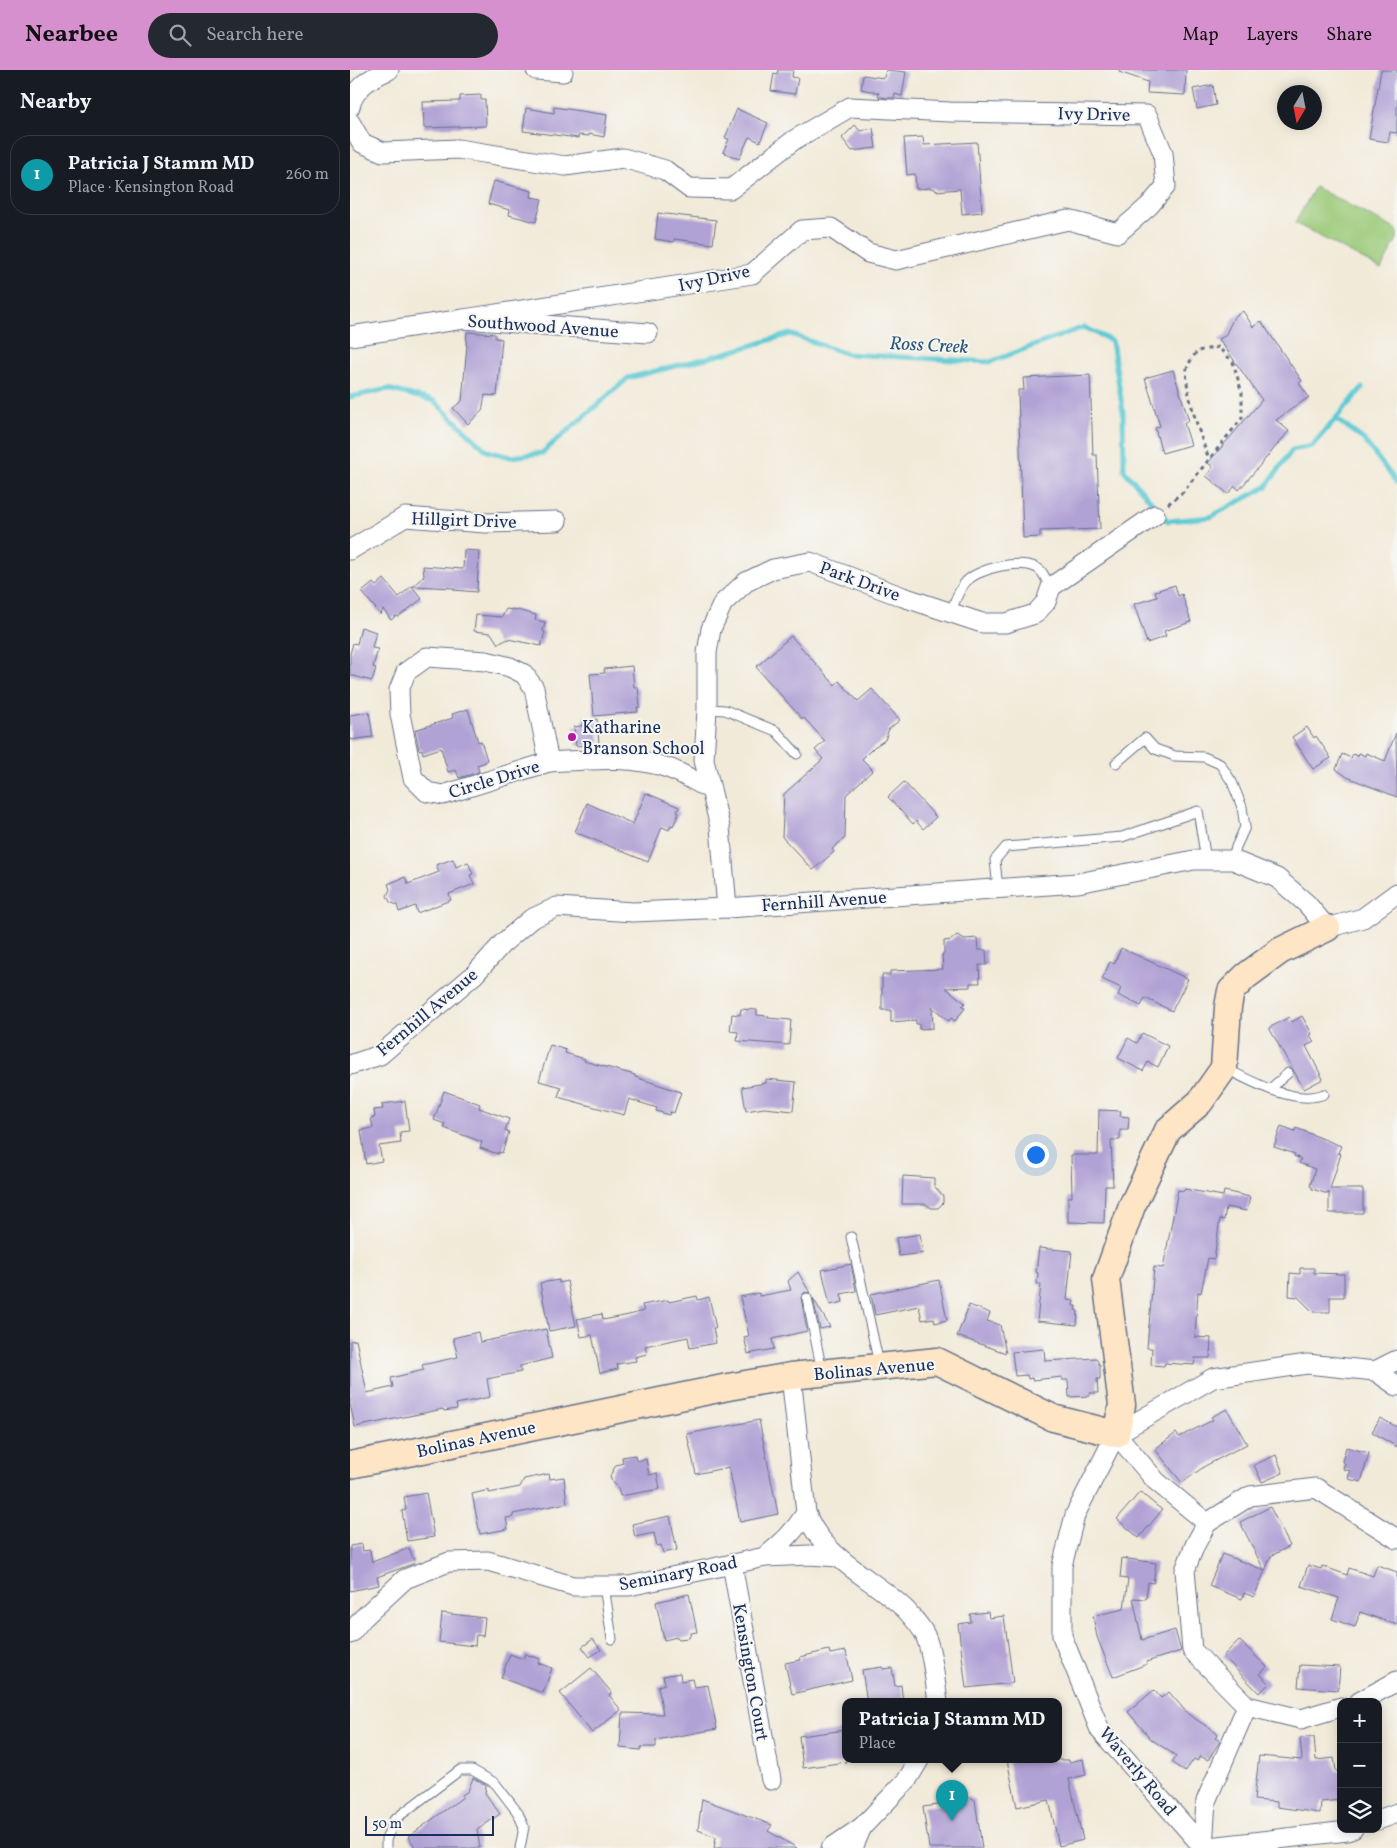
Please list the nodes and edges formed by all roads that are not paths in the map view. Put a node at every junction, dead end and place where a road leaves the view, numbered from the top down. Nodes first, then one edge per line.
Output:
1 (389, 70) edge
2 (536, 70) edge
3 (563, 72) dead end
4 (350, 107) edge
5 (350, 122) edge
6 (464, 318) junction
7 (648, 333) dead end
8 (350, 336) edge
9 (1162, 509) road end
10 (558, 520) dead end
11 (350, 550) edge
12 (1051, 587) junction
13 (951, 612) junction
14 (707, 709) junction
15 (797, 754) dead end
16 (548, 762) junction
17 (1116, 763) dead end
18 (710, 789) junction
19 (1206, 860) junction
20 (1233, 860) junction
21 (998, 889) junction
22 (1397, 893) edge
23 (727, 908) junction
24 (1327, 928) junction
25 (350, 1065) edge
26 (1224, 1068) junction
27 (1288, 1074) dead end
28 (1270, 1088) junction
29 (1324, 1094) dead end
30 (851, 1237) dead end
31 (807, 1298) dead end
32 (1397, 1360) edge
33 (880, 1367) junction
34 (1375, 1370) junction
35 (822, 1373) junction
36 (790, 1376) junction
37 (1397, 1386) edge
38 (1116, 1434) junction
39 (350, 1465) edge
40 (806, 1513) junction
41 (1207, 1523) junction
42 (1397, 1539) edge
43 (765, 1557) junction
44 (838, 1557) junction
45 (732, 1564) junction
46 (604, 1586) junction
47 (350, 1634) edge
48 (612, 1638) dead end
49 (1397, 1681) edge
50 (937, 1698) edge
51 (1366, 1698) edge
52 (1247, 1706) junction
53 (1337, 1708) edge
54 (917, 1763) edge
55 (771, 1780) dead end
56 (1397, 1813) edge
57 (1382, 1819) edge
58 (862, 1827) junction
59 (1350, 1836) edge
60 (386, 1848) edge
61 (520, 1848) edge
62 (831, 1848) edge
63 (853, 1848) edge
64 (1202, 1848) edge

1 - 4 street
2 - 3 street
5 - 6 street, Ivy Drive
6 - 7 street, Southwood Avenue
6 - 8 street, Southwood Avenue
9 - 12 street, Park Drive
10 - 11 street, Hillgirt Drive
12 - 13 street, Park Drive
12 - 13 lane
13 - 14 street, Park Drive
14 - 15 lane
14 - 18 street, Park Drive
16 - 16 street, Circle Drive
16 - 18 street, Circle Drive
17 - 20 lane
18 - 23 street, Park Drive
19 - 20 street, Fernhill Avenue
19 - 21 street, Fernhill Avenue
19 - 21 lane
20 - 24 street, Fernhill Avenue
21 - 23 street, Fernhill Avenue
22 - 24 street
23 - 25 street, Fernhill Avenue
24 - 26 street
26 - 28 lane
26 - 38 street
27 - 28 lane
28 - 29 lane
30 - 33 lane
31 - 35 lane
32 - 34 street
33 - 35 street, Bolinas Avenue
33 - 38 street, Bolinas Avenue
34 - 37 street
34 - 38 street
35 - 36 street, Bolinas Avenue
36 - 39 street, Bolinas Avenue
36 - 40 street
38 - 41 street
38 - 64 street, Waverly Road
40 - 43 street, Seminary Road
40 - 44 street
41 - 42 street
41 - 52 street
43 - 44 street, Seminary Road
43 - 45 street, Seminary Road
44 - 50 street
45 - 46 street, Seminary Road
45 - 55 street, Kensington Court
46 - 47 street, Seminary Road
46 - 48 lane
49 - 51 street
52 - 53 street
52 - 64 street
54 - 58 street
56 - 57 street
58 - 62 street
58 - 63 street
59 - 64 street
60 - 61 lane

